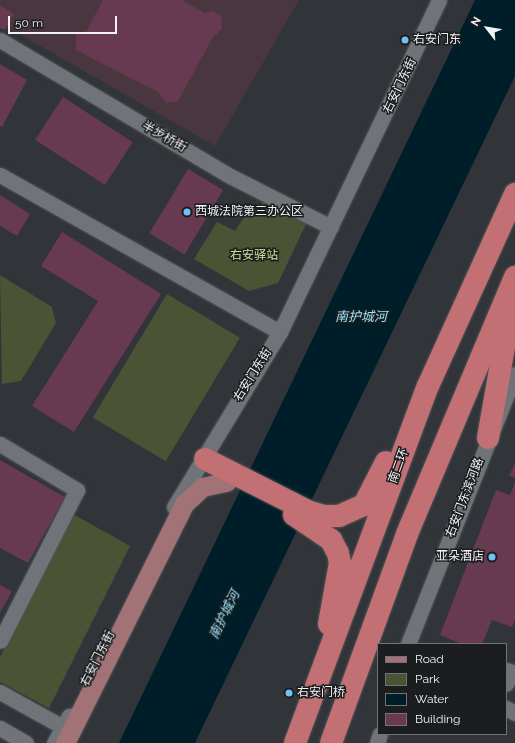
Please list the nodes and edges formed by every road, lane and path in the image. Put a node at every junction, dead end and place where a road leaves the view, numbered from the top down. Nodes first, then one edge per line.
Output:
1 (439, 0) edge
2 (0, 40) edge
3 (0, 175) edge
4 (515, 194) edge
5 (331, 227) junction
6 (515, 277) edge
7 (515, 283) edge
8 (280, 332) junction
9 (515, 374) edge
10 (428, 386) junction
11 (488, 438) junction
12 (0, 444) edge
13 (202, 464) junction
14 (230, 480) junction
15 (321, 522) junction
16 (0, 641) edge
17 (408, 643) edge
18 (330, 649) junction
19 (0, 692) edge
20 (0, 728) edge
21 (64, 735) edge
22 (26, 743) edge
23 (54, 743) edge
24 (295, 743) edge
25 (331, 743) edge

1 - 5 street, 右安门东街
2 - 5 street, 半步桥街
3 - 8 street
4 - 10 highway, 南二环
5 - 8 street, 右安门东街
6 - 25 highway
7 - 11 highway
8 - 13 street, 右安门东街
9 - 11 street, 右安门东滨河路
10 - 15 highway
10 - 18 highway, 南二环
11 - 17 street, 右安门东滨河路
12 - 16 street
13 - 14 highway
13 - 21 street, 右安门东街
14 - 15 highway
14 - 21 main road
15 - 18 highway
18 - 24 highway, 南二环
19 - 21 street
20 - 22 street
21 - 23 street, 右安门东街

